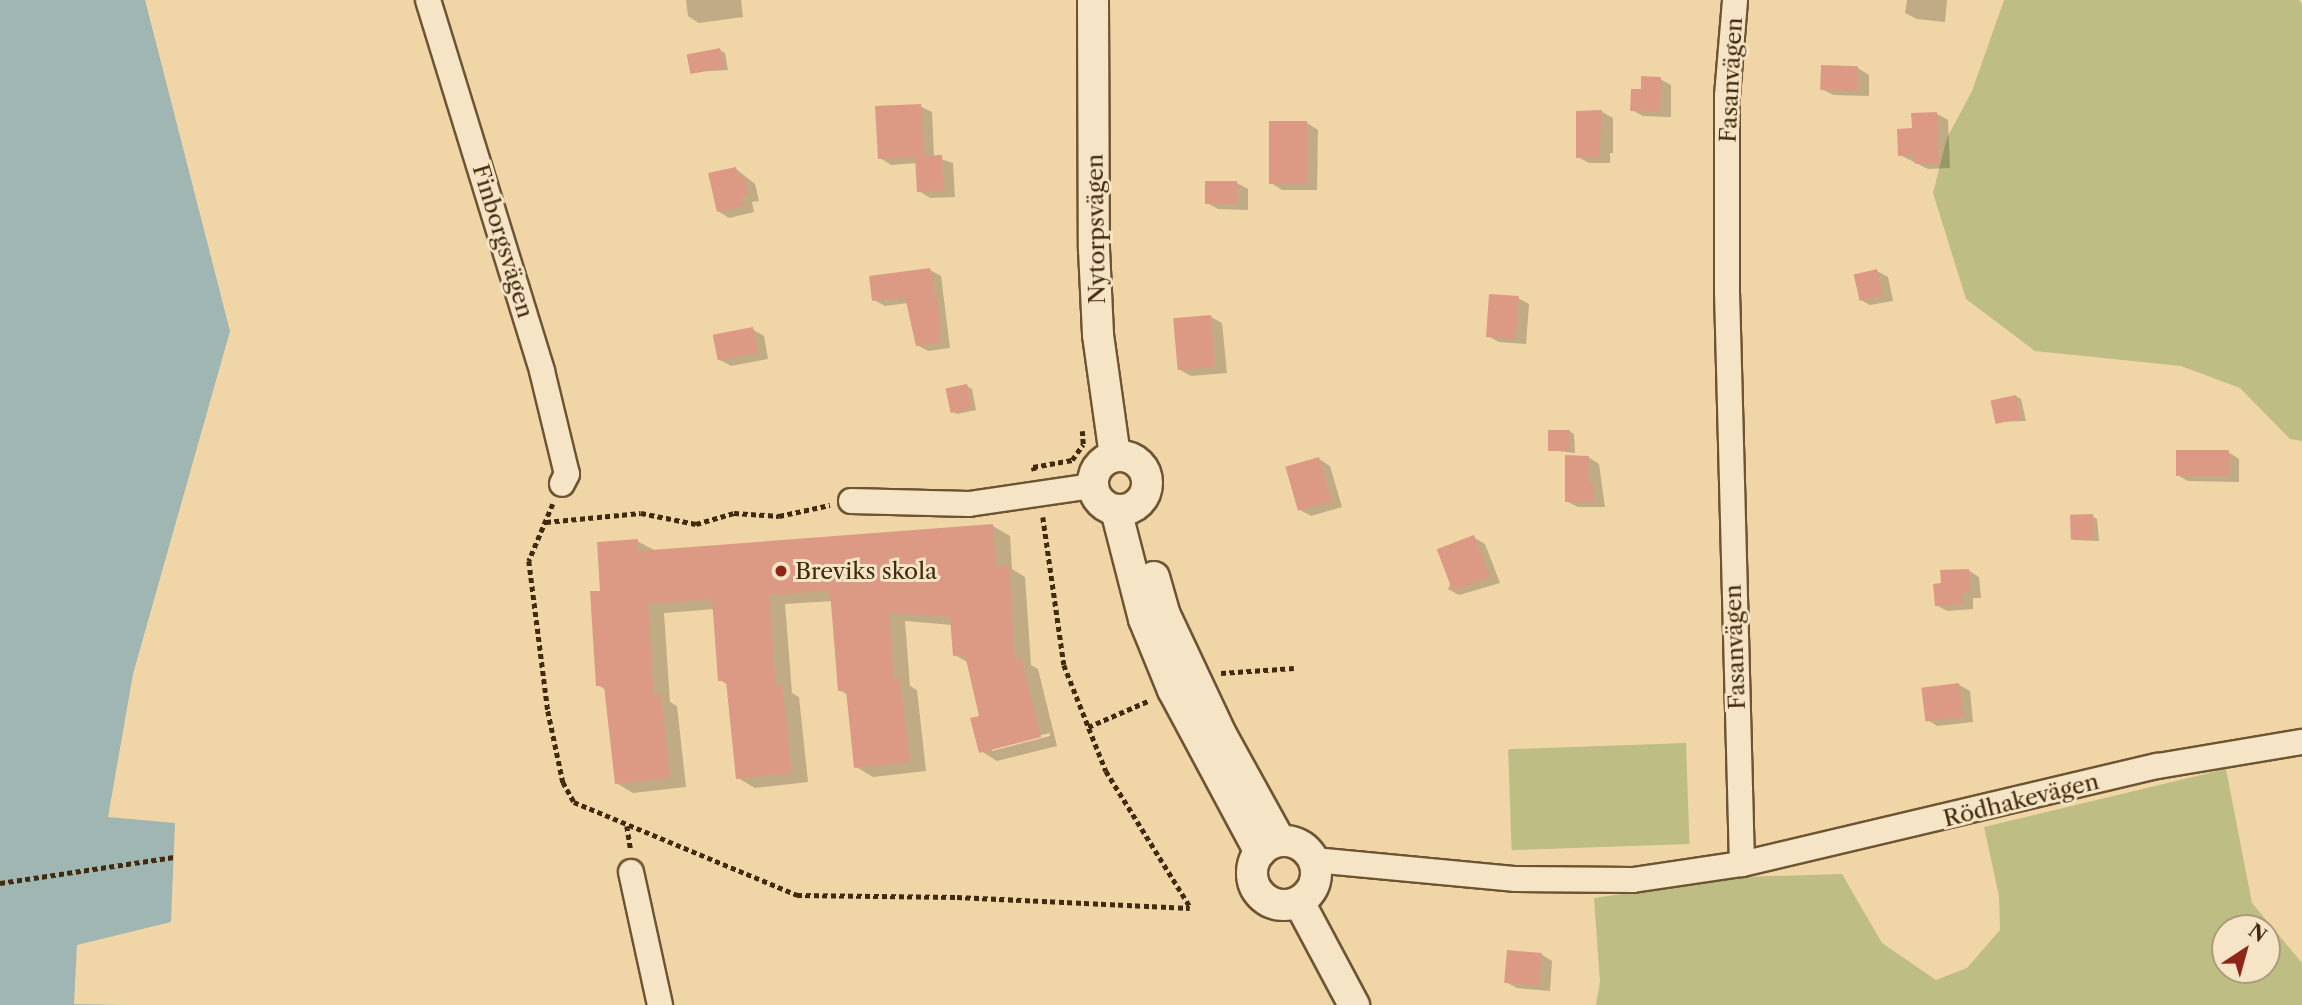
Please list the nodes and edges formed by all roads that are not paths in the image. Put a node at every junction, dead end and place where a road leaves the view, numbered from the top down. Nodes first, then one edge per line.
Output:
1 (428, 0) edge
2 (1093, 0) edge
3 (1735, 0) edge
4 (1115, 456) junction
5 (562, 484) road end
6 (1093, 486) junction
7 (851, 501) road end
8 (1125, 508) junction
9 (2302, 741) edge
10 (1270, 846) junction
11 (1314, 860) junction
12 (1742, 864) junction
13 (631, 872) dead end
14 (1298, 902) junction
15 (660, 1005) edge
16 (1354, 1005) edge

1 - 5 street, Finborgsvägen
2 - 4 street, Nytorpsvägen
3 - 12 street, Fasanvägen
4 - 6 street
4 - 8 street
6 - 7 street
6 - 8 street
8 - 10 street
9 - 12 street, Rödhakevägen
10 - 11 street
10 - 14 street
11 - 12 street
11 - 14 street
13 - 15 street
14 - 16 street

